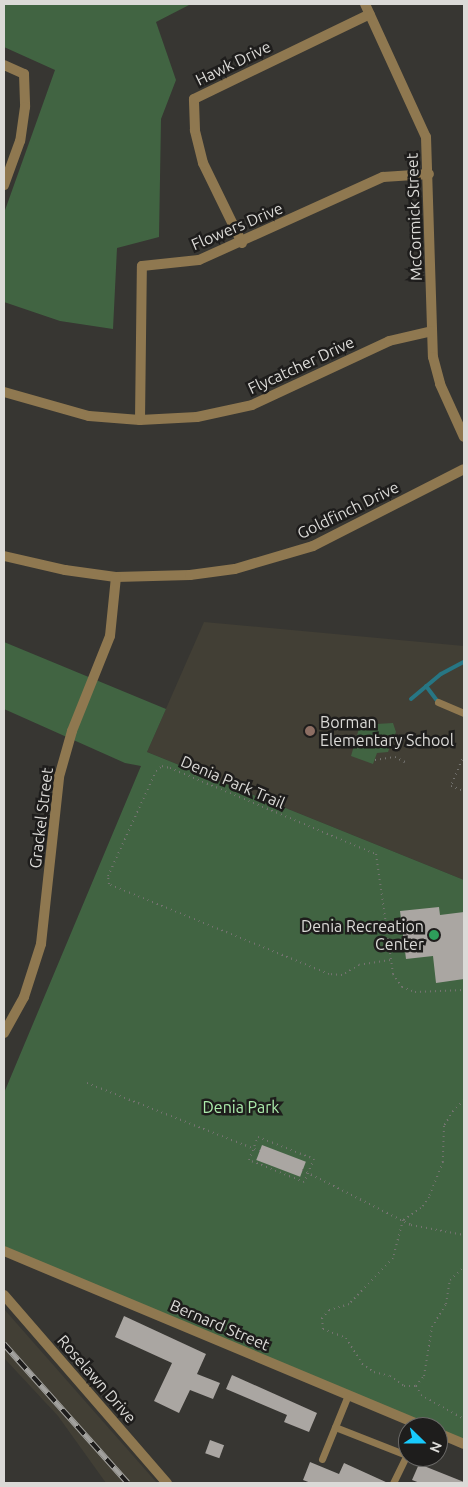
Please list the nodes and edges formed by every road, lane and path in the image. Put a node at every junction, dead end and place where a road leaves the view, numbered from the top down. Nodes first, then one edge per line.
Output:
1 (365, 4) edge
2 (370, 14) junction
3 (4, 65) edge
4 (429, 174) junction
5 (4, 185) edge
6 (242, 243) junction
7 (432, 331) junction
8 (4, 392) edge
9 (140, 420) junction
10 (464, 437) edge
11 (464, 469) edge
12 (4, 556) edge
13 (116, 578) junction
14 (438, 702) dead end
15 (464, 713) edge
16 (394, 736) dead end
17 (413, 744) dead end
18 (464, 755) edge
19 (375, 760) dead end
20 (405, 762) dead end
21 (464, 791) edge
22 (390, 960) junction
23 (464, 990) edge
24 (4, 1033) edge
25 (87, 1083) dead end
26 (464, 1100) edge
27 (253, 1148) junction
28 (260, 1151) dead end
29 (302, 1170) dead end
30 (308, 1172) junction
31 (403, 1220) junction
32 (464, 1235) edge
33 (4, 1251) edge
34 (464, 1267) edge
35 (4, 1295) edge
36 (416, 1386) junction
37 (348, 1395) junction
38 (400, 1417) edge
39 (464, 1419) edge
40 (335, 1427) junction
41 (448, 1437) edge
42 (464, 1444) edge
43 (398, 1450) edge
44 (322, 1460) dead end
45 (400, 1467) edge
46 (167, 1483) edge
47 (393, 1483) edge

1 - 2 street, McCormick Street
2 - 4 street, McCormick Street
2 - 6 street, Hawk Drive
3 - 5 street
4 - 6 street, Flowers Drive
4 - 7 street, McCormick Street
6 - 9 street, Flowers Drive
7 - 9 street, Flycatcher Drive
7 - 10 street, McCormick Street
8 - 9 street, Flycatcher Drive
11 - 13 street, Goldfinch Drive
12 - 13 street, Goldfinch Drive
13 - 24 street, Grackel Street
14 - 15 lane
16 - 17 path
18 - 21 path
19 - 20 path
22 - 22 path, Denia Park Trail
22 - 23 path, Denia Park Trail
25 - 27 path
26 - 31 path
27 - 28 path
27 - 30 path
27 - 30 path
29 - 30 path
30 - 31 path
31 - 32 path
31 - 36 path
33 - 37 street, Bernard Street
34 - 36 path
35 - 46 street, Roselawn Drive
36 - 39 path
37 - 38 street, Bernard Street
37 - 40 lane
40 - 43 lane
40 - 44 lane
41 - 42 street
45 - 47 lane

